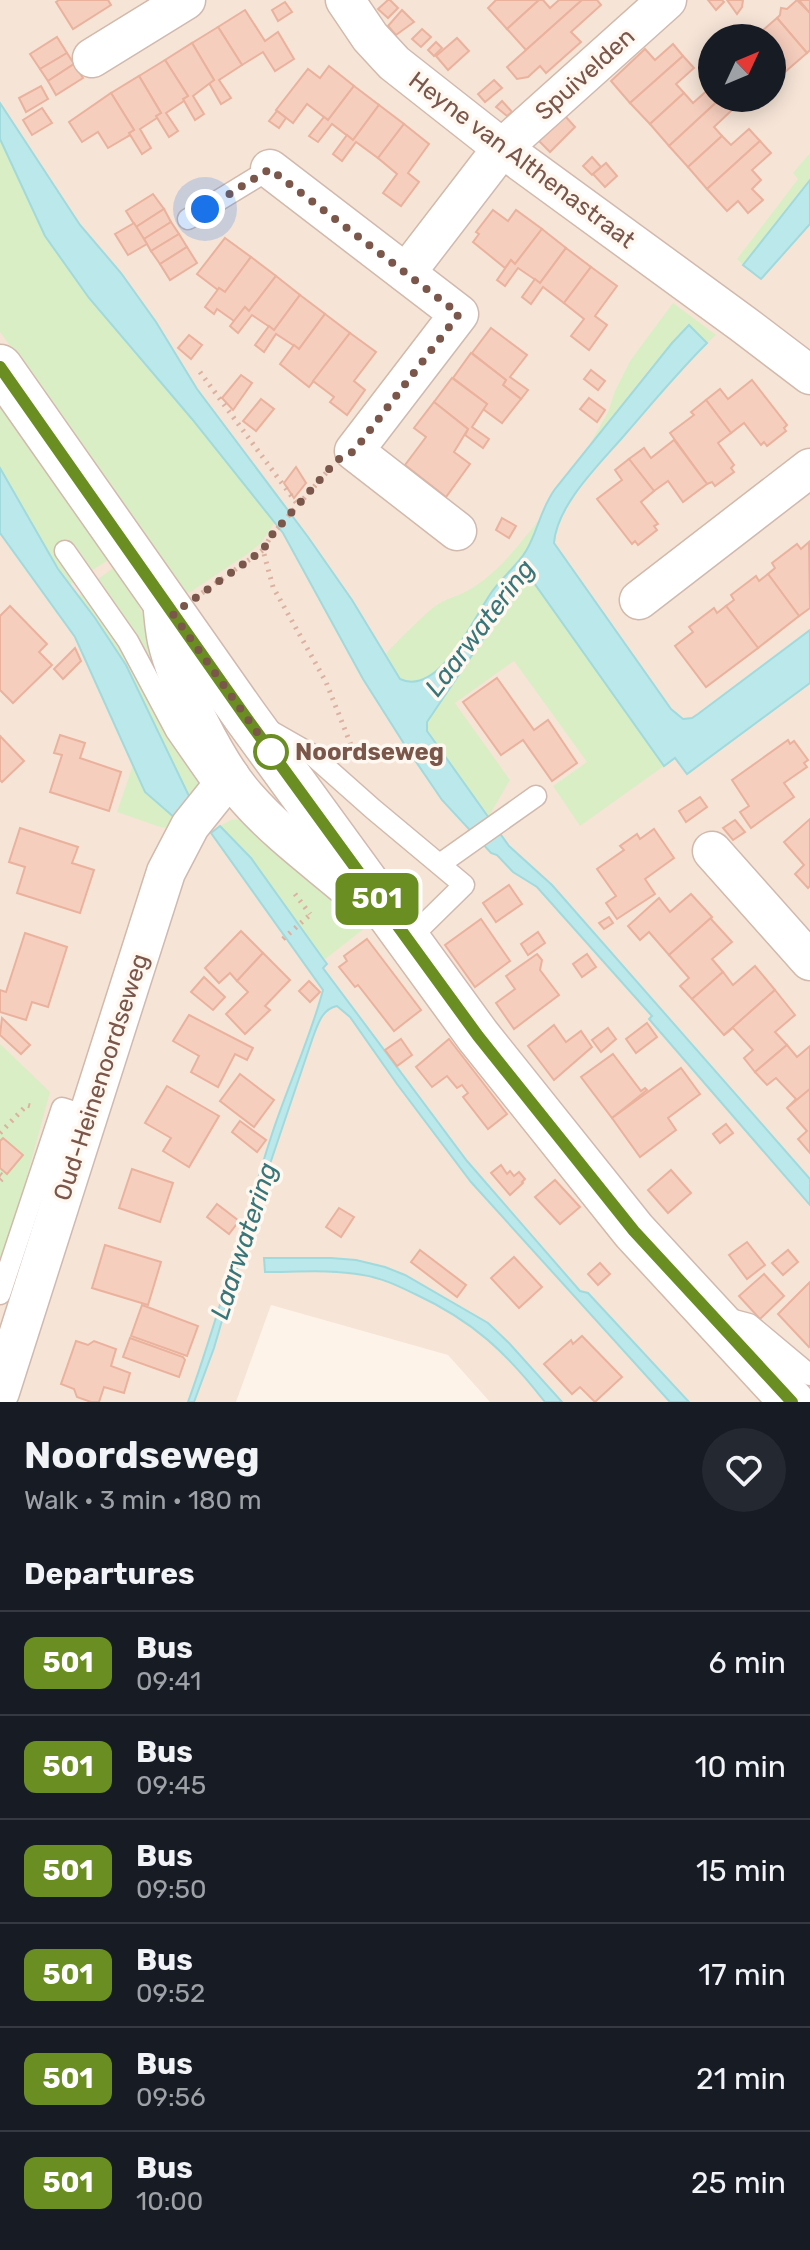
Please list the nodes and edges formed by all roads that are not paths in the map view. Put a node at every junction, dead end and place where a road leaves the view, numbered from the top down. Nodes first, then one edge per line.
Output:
1 (345, 0) edge
2 (180, 1) edge
3 (647, 6) edge
4 (92, 58) dead end
5 (502, 148) junction
6 (270, 169) joint
7 (188, 219) dead end
8 (406, 273) junction
9 (0, 367) edge
10 (810, 375) edge
11 (810, 468) edge
12 (457, 531) dead end
13 (65, 551) dead end
14 (639, 600) dead end
15 (168, 606) junction
16 (245, 716) junction
17 (224, 784) junction
18 (536, 796) dead end
19 (712, 851) dead end
20 (440, 864) junction
21 (374, 895) junction
22 (408, 940) junction
23 (810, 961) edge
24 (74, 1117) junction
25 (0, 1294) edge
26 (714, 1318) junction
27 (810, 1375) edge
28 (0, 1392) edge
29 (792, 1402) edge

1 - 5 street, Heyne van Althenastraat
2 - 4 street
3 - 5 street, Spuivelden
5 - 8 street, Spuivelden
5 - 10 street, Heyne van Althenastraat
6 - 7 lane
6 - 8 street
8 - 12 street
9 - 15 street
11 - 14 street
13 - 17 lane
15 - 16 street
15 - 17 street
16 - 20 lane
16 - 21 street
17 - 21 street
17 - 24 street, Oud-Heinenoordseweg
18 - 20 lane
19 - 23 street
20 - 22 lane
21 - 22 street
22 - 26 street
24 - 25 lane
24 - 28 street, Oud-Heinenoordseweg
26 - 27 lane
26 - 29 street

